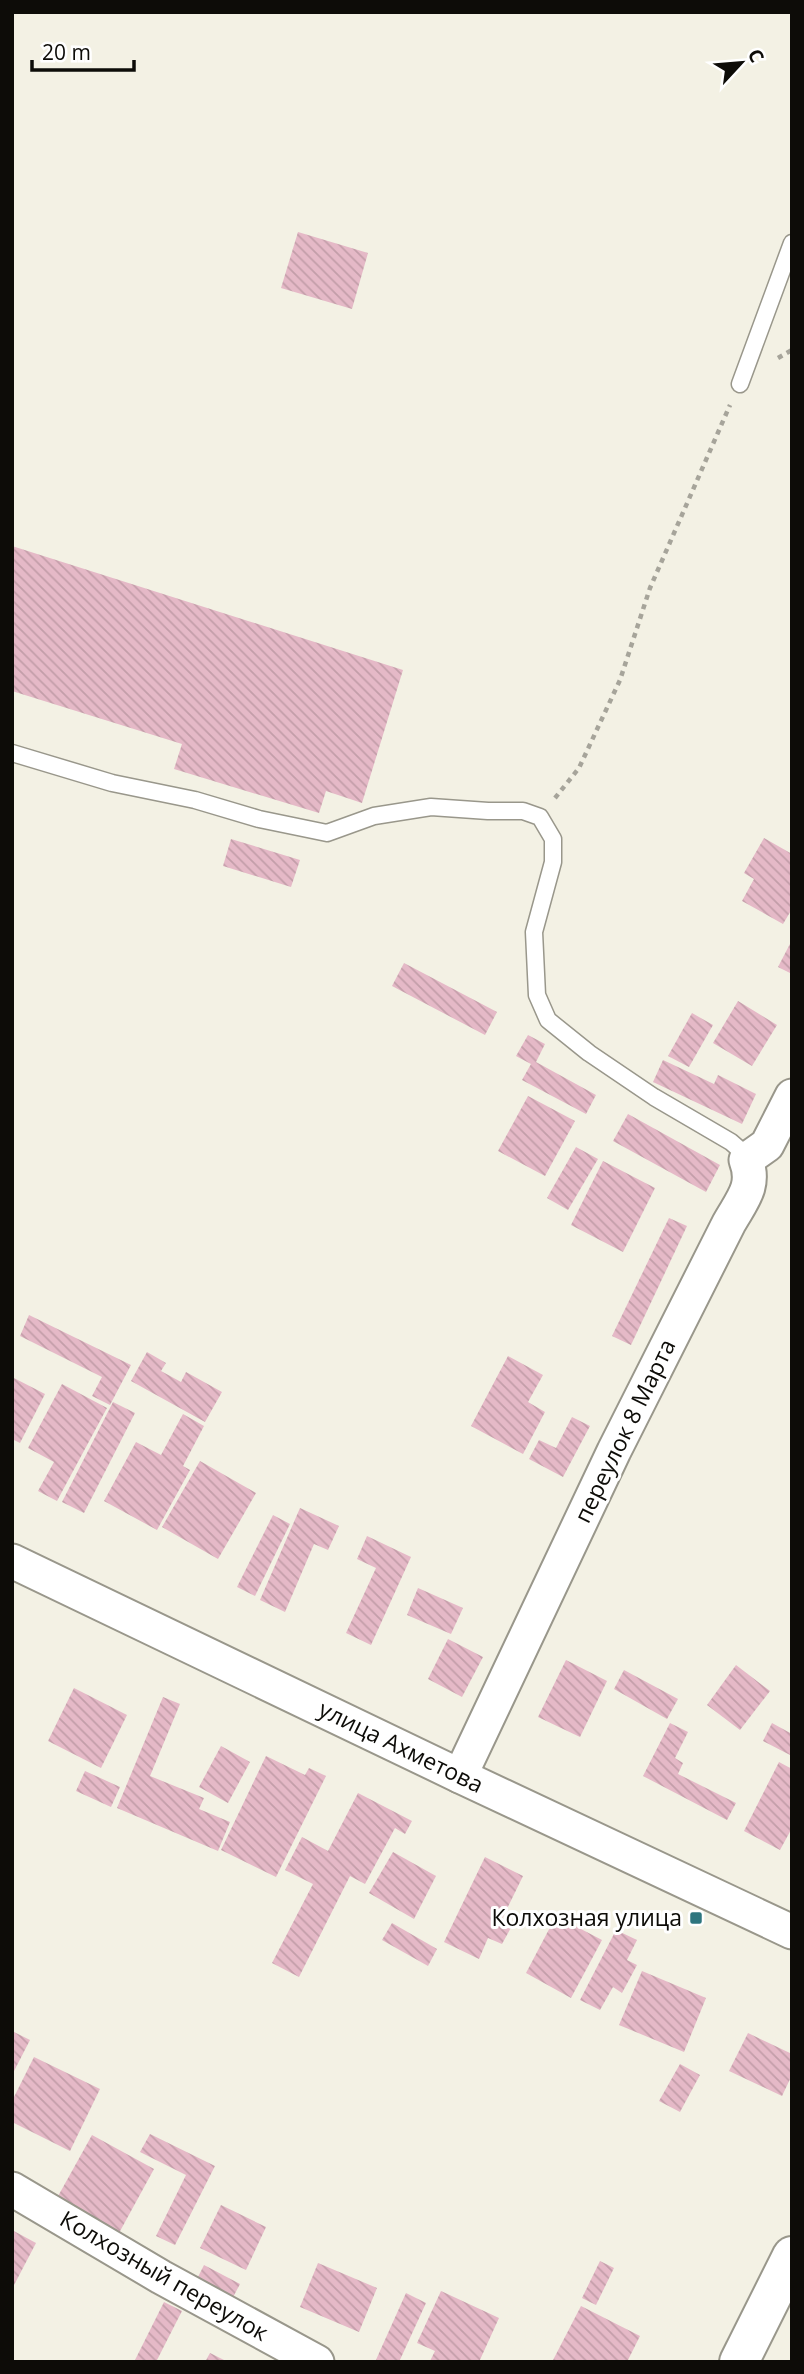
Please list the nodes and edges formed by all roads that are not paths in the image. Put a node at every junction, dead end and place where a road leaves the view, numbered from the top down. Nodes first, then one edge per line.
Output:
1 (792, 243) edge
2 (740, 384) road end
3 (12, 753) edge
4 (792, 1096) edge
5 (746, 1160) junction
6 (12, 1561) edge
7 (460, 1776) junction
8 (792, 1932) edge
9 (12, 2189) edge
10 (792, 2256) edge
11 (317, 2362) edge
12 (739, 2362) edge

1 - 2 lane
3 - 5 lane
4 - 5 street
5 - 7 street, переулок 8 Марта
6 - 7 street, улица Ахметова
7 - 8 street, улица Ахметова
9 - 11 street, Колхозный переулок
10 - 12 street

